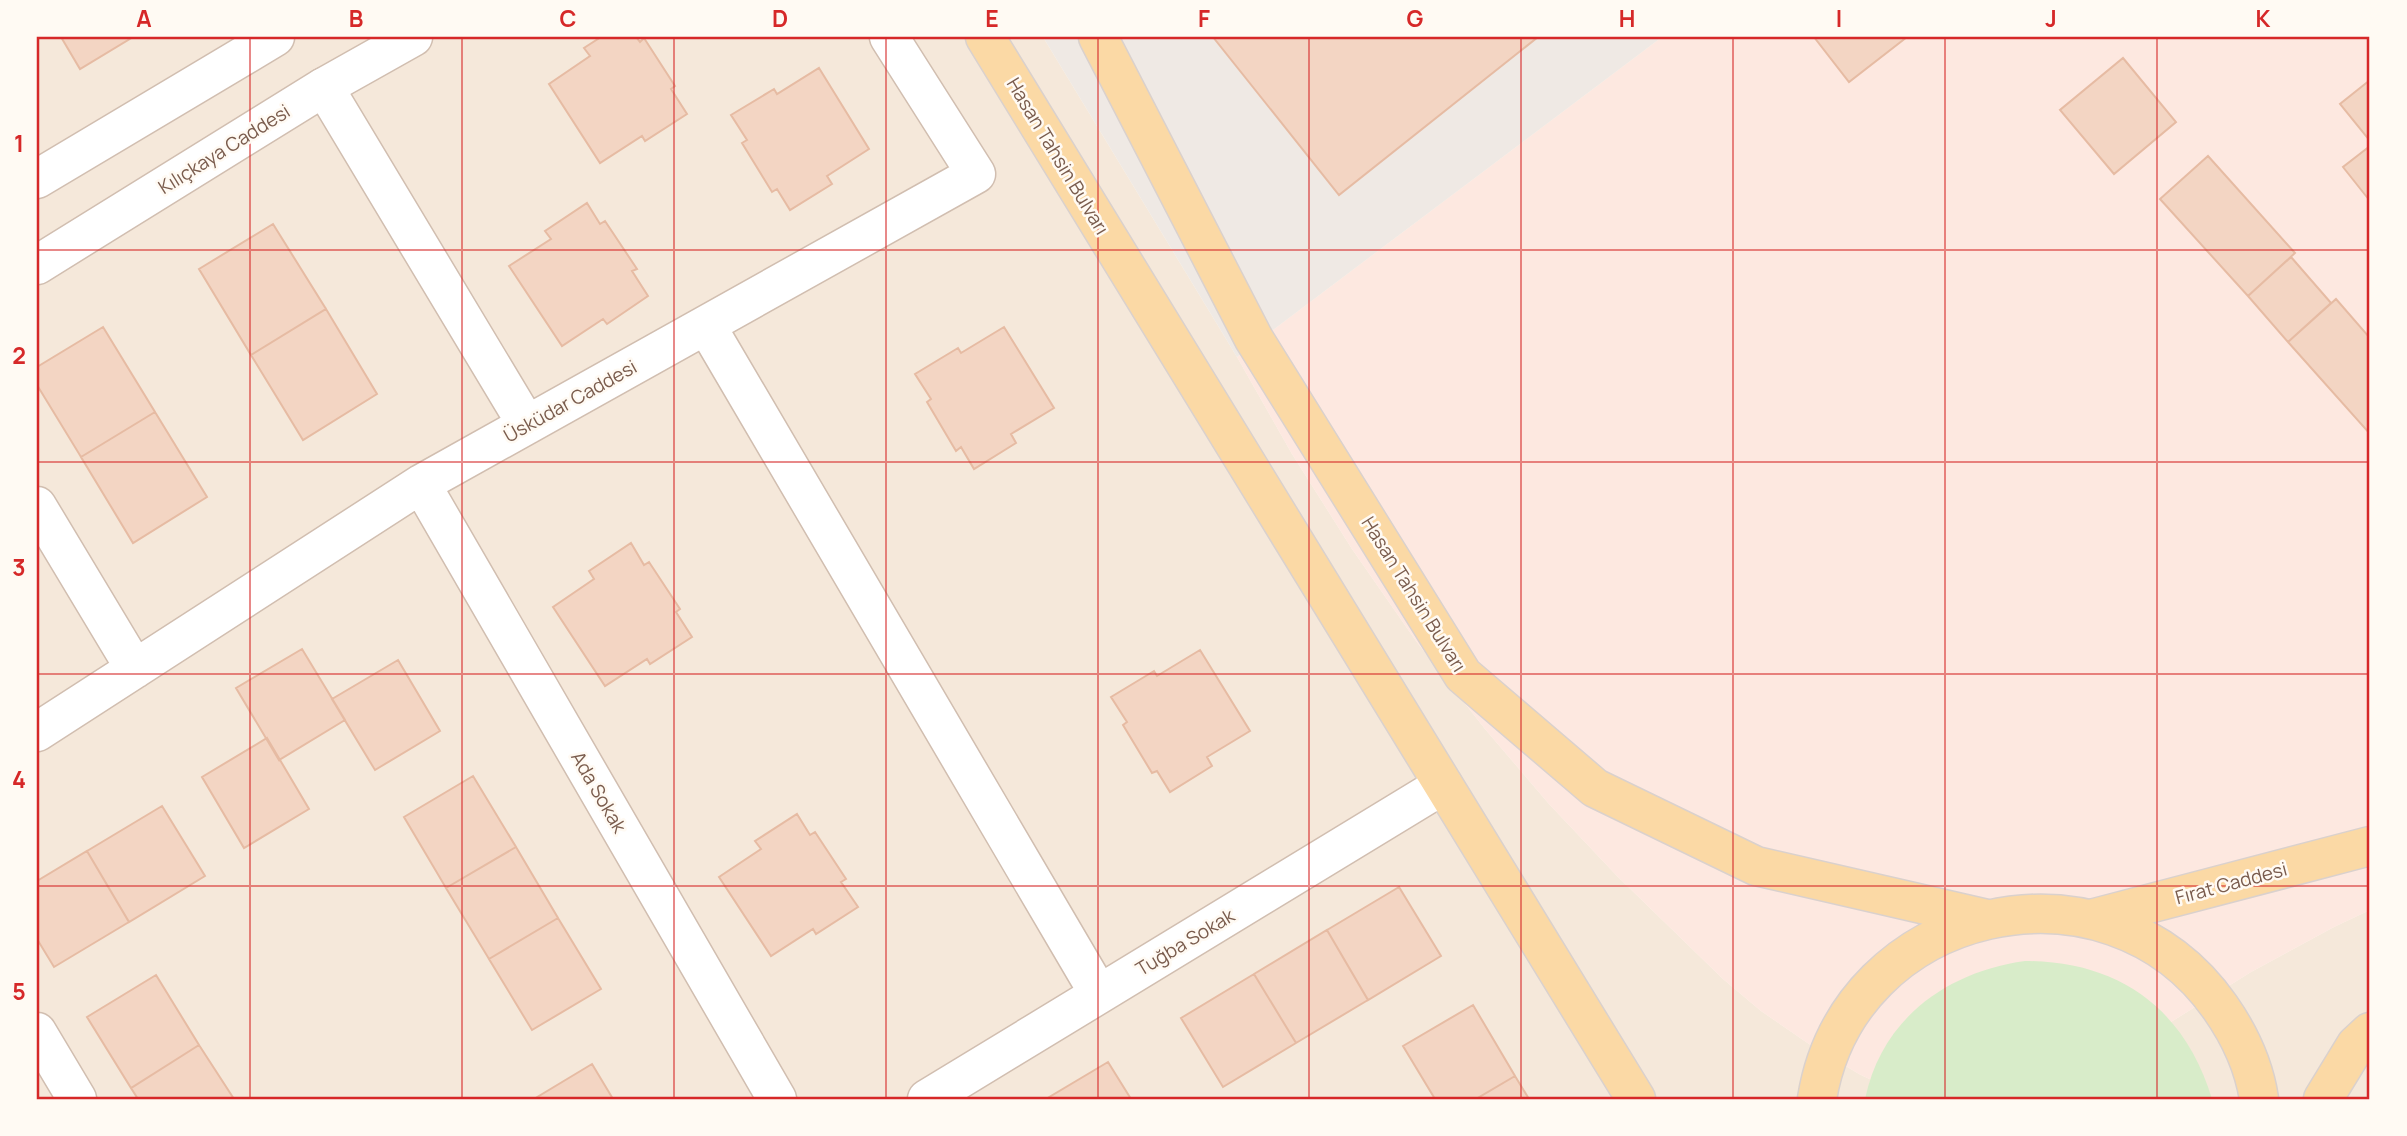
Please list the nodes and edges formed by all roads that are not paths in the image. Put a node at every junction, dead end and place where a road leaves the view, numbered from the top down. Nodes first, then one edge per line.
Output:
1 (275, 37) edge
2 (413, 37) edge
3 (889, 37) edge
4 (985, 37) edge
5 (1098, 37) edge
6 (324, 87) junction
7 (37, 178) edge
8 (37, 265) edge
9 (706, 325) junction
10 (527, 425) junction
11 (422, 484) junction
12 (37, 506) edge
13 (135, 669) junction
14 (37, 732) edge
15 (1443, 785) junction
16 (2370, 846) edge
17 (1987, 919) junction
18 (2091, 919) junction
19 (1099, 995) junction
20 (2370, 1031) edge
21 (37, 1032) edge
22 (77, 1099) edge
23 (777, 1099) edge
24 (927, 1099) edge
25 (1636, 1099) edge
26 (1817, 1099) edge
27 (2259, 1099) edge
28 (2323, 1099) edge

1 - 7 street
2 - 6 street, Kılıçkaya Caddesi
3 - 9 street, Üsküdar Caddesi
4 - 15 main road, Hasan Tahsin Bulvarı
5 - 17 main road, Hasan Tahsin Bulvarı
6 - 8 street, Kılıçkaya Caddesi
6 - 10 street
9 - 10 street, Üsküdar Caddesi
9 - 19 street
10 - 11 street, Üsküdar Caddesi
11 - 13 street, Üsküdar Caddesi
11 - 23 street, Ada Sokak
12 - 13 street
13 - 14 street, Üsküdar Caddesi
15 - 19 street, Tuğba Sokak
15 - 25 main road, Hasan Tahsin Bulvarı
16 - 18 main road, Fırat Caddesi
17 - 18 main road
17 - 26 main road
18 - 27 main road
19 - 24 street, Tuğba Sokak
20 - 28 main road
21 - 22 street

